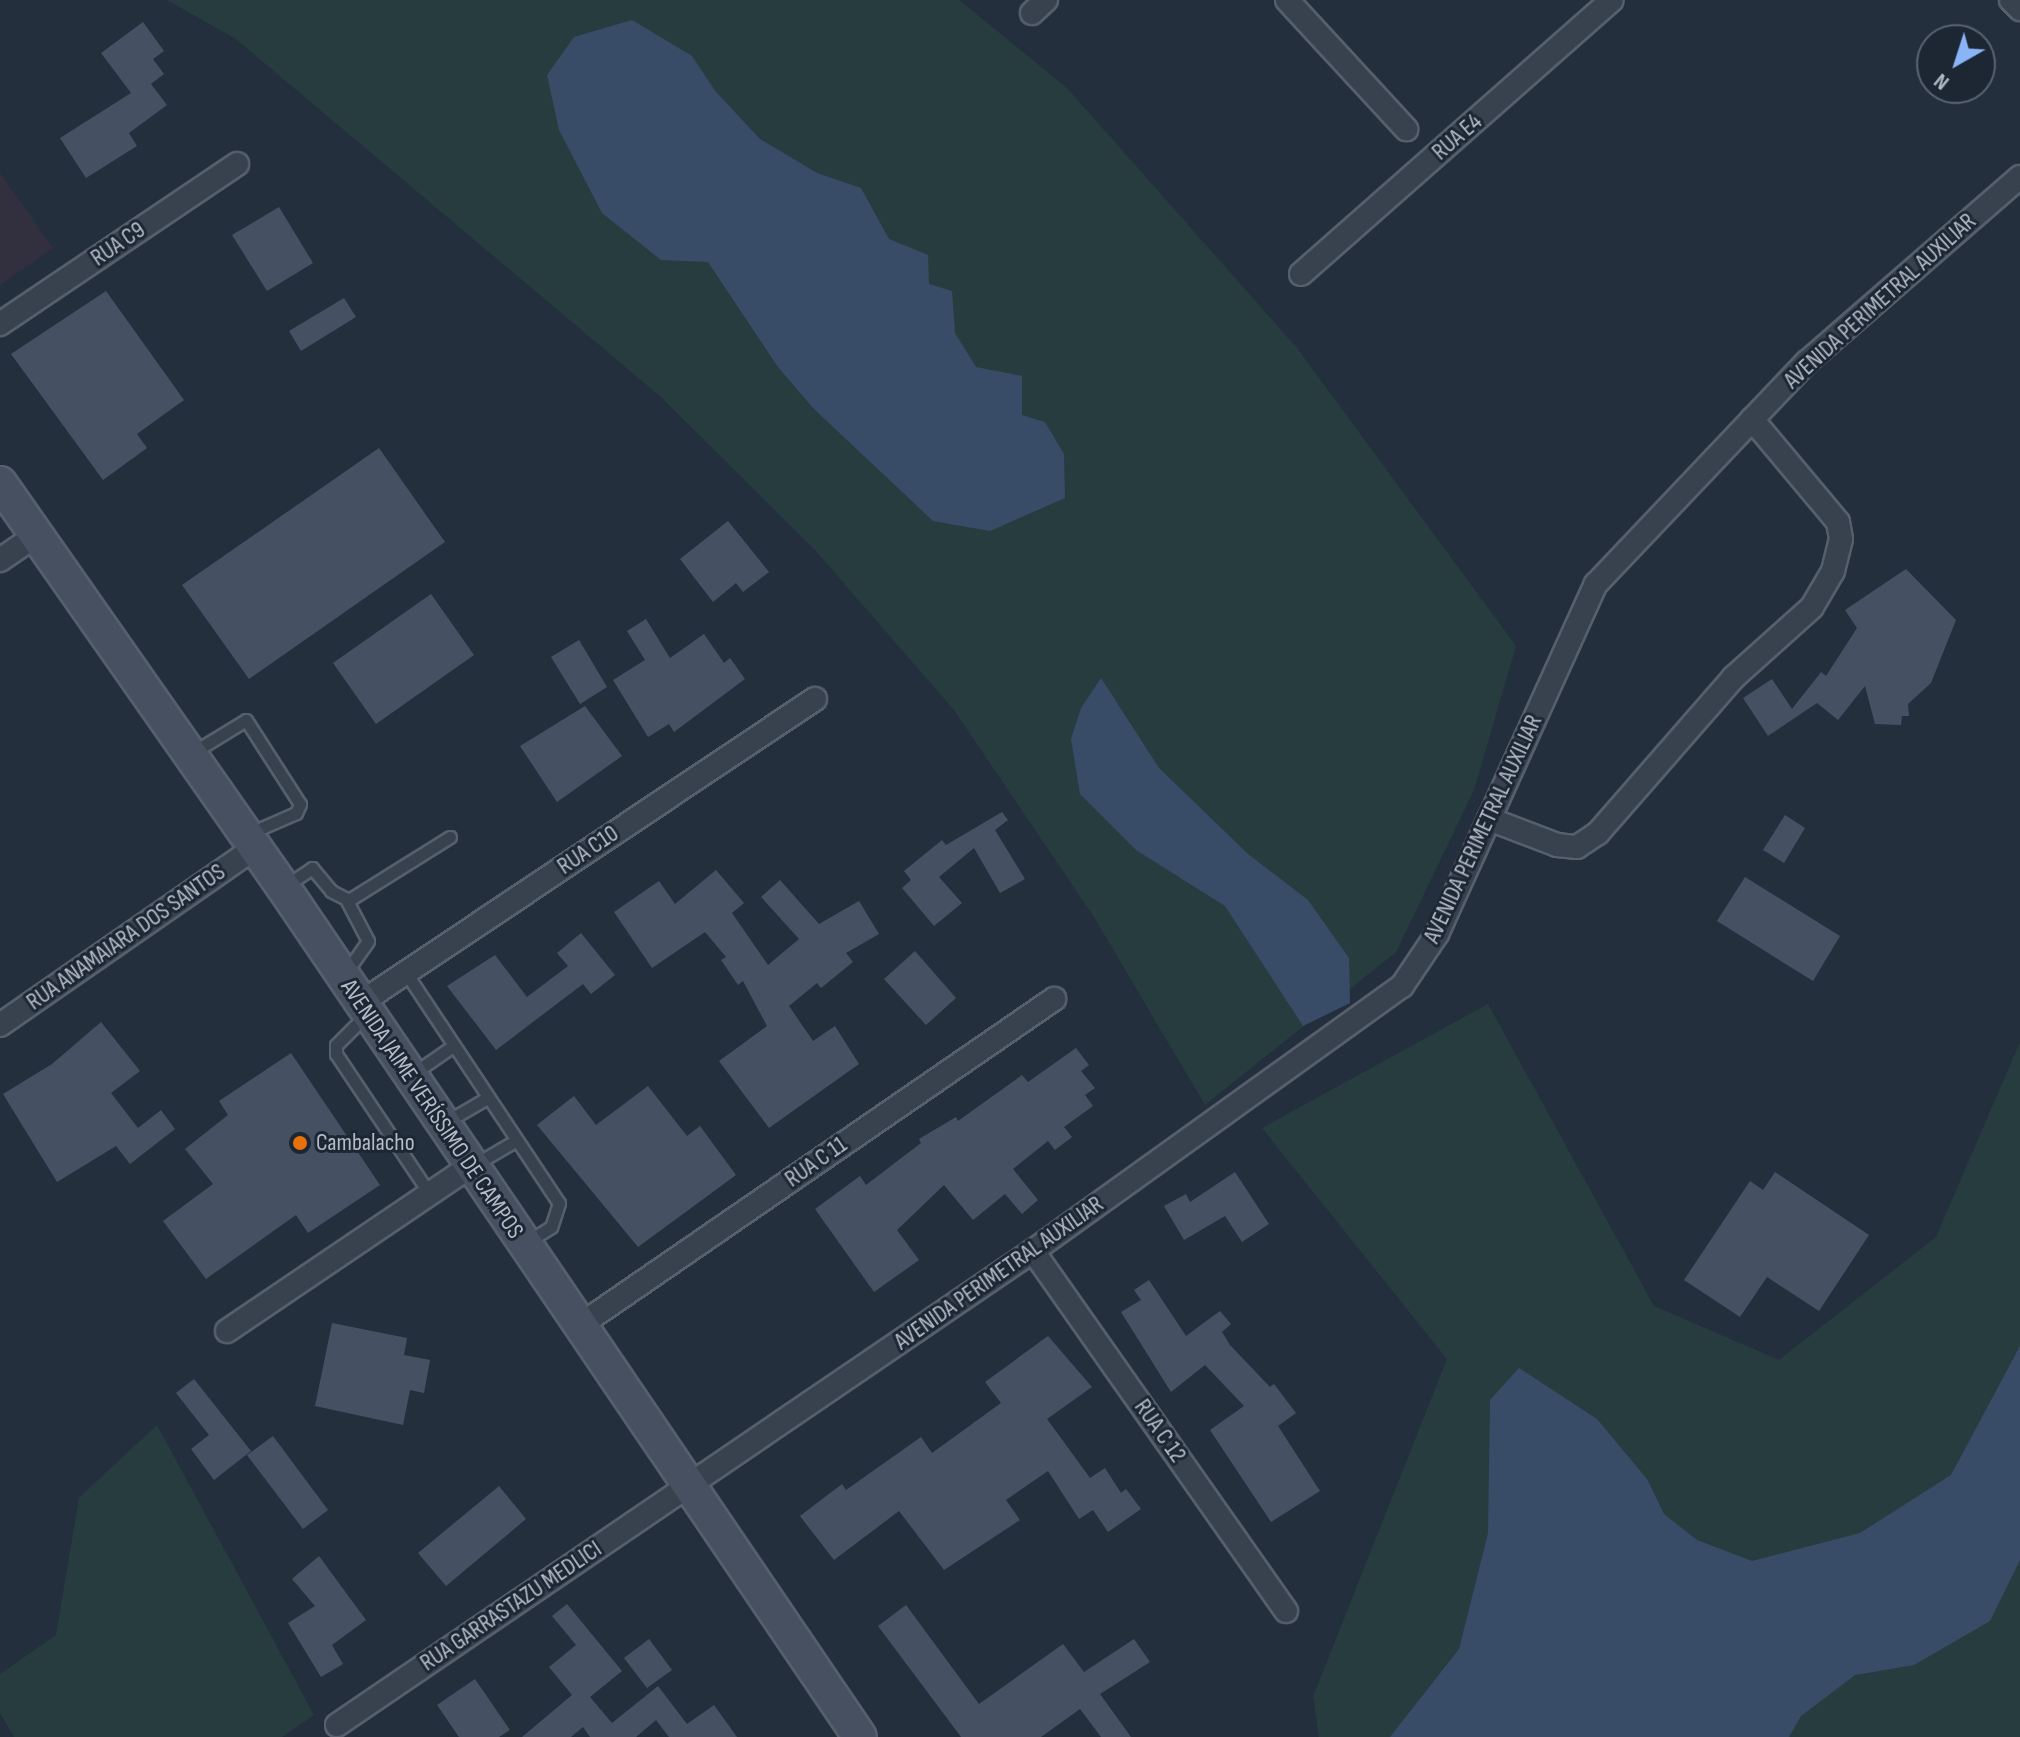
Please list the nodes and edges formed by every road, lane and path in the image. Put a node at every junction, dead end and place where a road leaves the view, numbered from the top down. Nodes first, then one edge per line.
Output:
1 (1287, 0) edge
2 (1612, 0) edge
3 (2011, 0) edge
4 (2020, 9) edge
5 (1406, 129) dead end
6 (237, 164) dead end
7 (2020, 177) edge
8 (1301, 274) dead end
9 (0, 324) edge
10 (1752, 419) junction
11 (0, 483) edge
12 (35, 536) junction
13 (0, 560) edge
14 (815, 699) dead end
15 (188, 756) junction
16 (1489, 819) junction
17 (450, 837) dead end
18 (248, 842) junction
19 (283, 887) junction
20 (346, 899) junction
21 (406, 973) junction
22 (358, 997) junction
23 (1054, 999) dead end
24 (0, 1025) edge
25 (453, 1046) junction
26 (410, 1076) junction
27 (487, 1098) junction
28 (442, 1125) junction
29 (515, 1141) junction
30 (469, 1167) junction
31 (429, 1193) junction
32 (523, 1245) junction
33 (1033, 1251) junction
34 (579, 1326) junction
35 (227, 1331) dead end
36 (685, 1486) junction
37 (1286, 1611) dead end
38 (337, 1725) dead end
39 (860, 1737) edge

1 - 5 street
2 - 8 street, RUA E4
3 - 4 street
6 - 9 street, RUA C9
7 - 10 street, AVENIDA PERIMETRAL AUXILIAR
10 - 16 street, AVENIDA PERIMETRAL AUXILIAR
10 - 16 street
11 - 12 street, AVENIDA JAIME VERÍSSIMO DE CAMPOS
12 - 13 street
12 - 15 street, AVENIDA JAIME VERÍSSIMO DE CAMPOS
14 - 21 street, RUA C10
15 - 18 street, AVENIDA JAIME VERÍSSIMO DE CAMPOS
15 - 18 lane
16 - 33 street, AVENIDA PERIMETRAL AUXILIAR
17 - 20 lane
18 - 19 street, AVENIDA JAIME VERÍSSIMO DE CAMPOS
18 - 24 street, RUA ANAMAIARA DOS SANTOS
19 - 20 lane
19 - 22 street, AVENIDA JAIME VERÍSSIMO DE CAMPOS
20 - 22 lane
21 - 22 street, RUA C10
21 - 25 lane
22 - 26 street, AVENIDA JAIME VERÍSSIMO DE CAMPOS
22 - 31 lane
23 - 34 street, RUA C 11
25 - 26 lane
25 - 27 lane
26 - 28 street, AVENIDA JAIME VERÍSSIMO DE CAMPOS
27 - 28 lane
27 - 29 lane
28 - 30 street, AVENIDA JAIME VERÍSSIMO DE CAMPOS
29 - 30 lane
29 - 32 lane
30 - 31 street
30 - 32 street, AVENIDA JAIME VERÍSSIMO DE CAMPOS
31 - 35 street
32 - 34 street, AVENIDA JAIME VERÍSSIMO DE CAMPOS
33 - 36 street, AVENIDA PERIMETRAL AUXILIAR
33 - 37 street, RUA C 12
34 - 36 street, AVENIDA JAIME VERÍSSIMO DE CAMPOS
36 - 38 street, RUA GARRASTAZU MEDLICI
36 - 39 street, AVENIDA JAIME VERÍSSIMO DE CAMPOS

